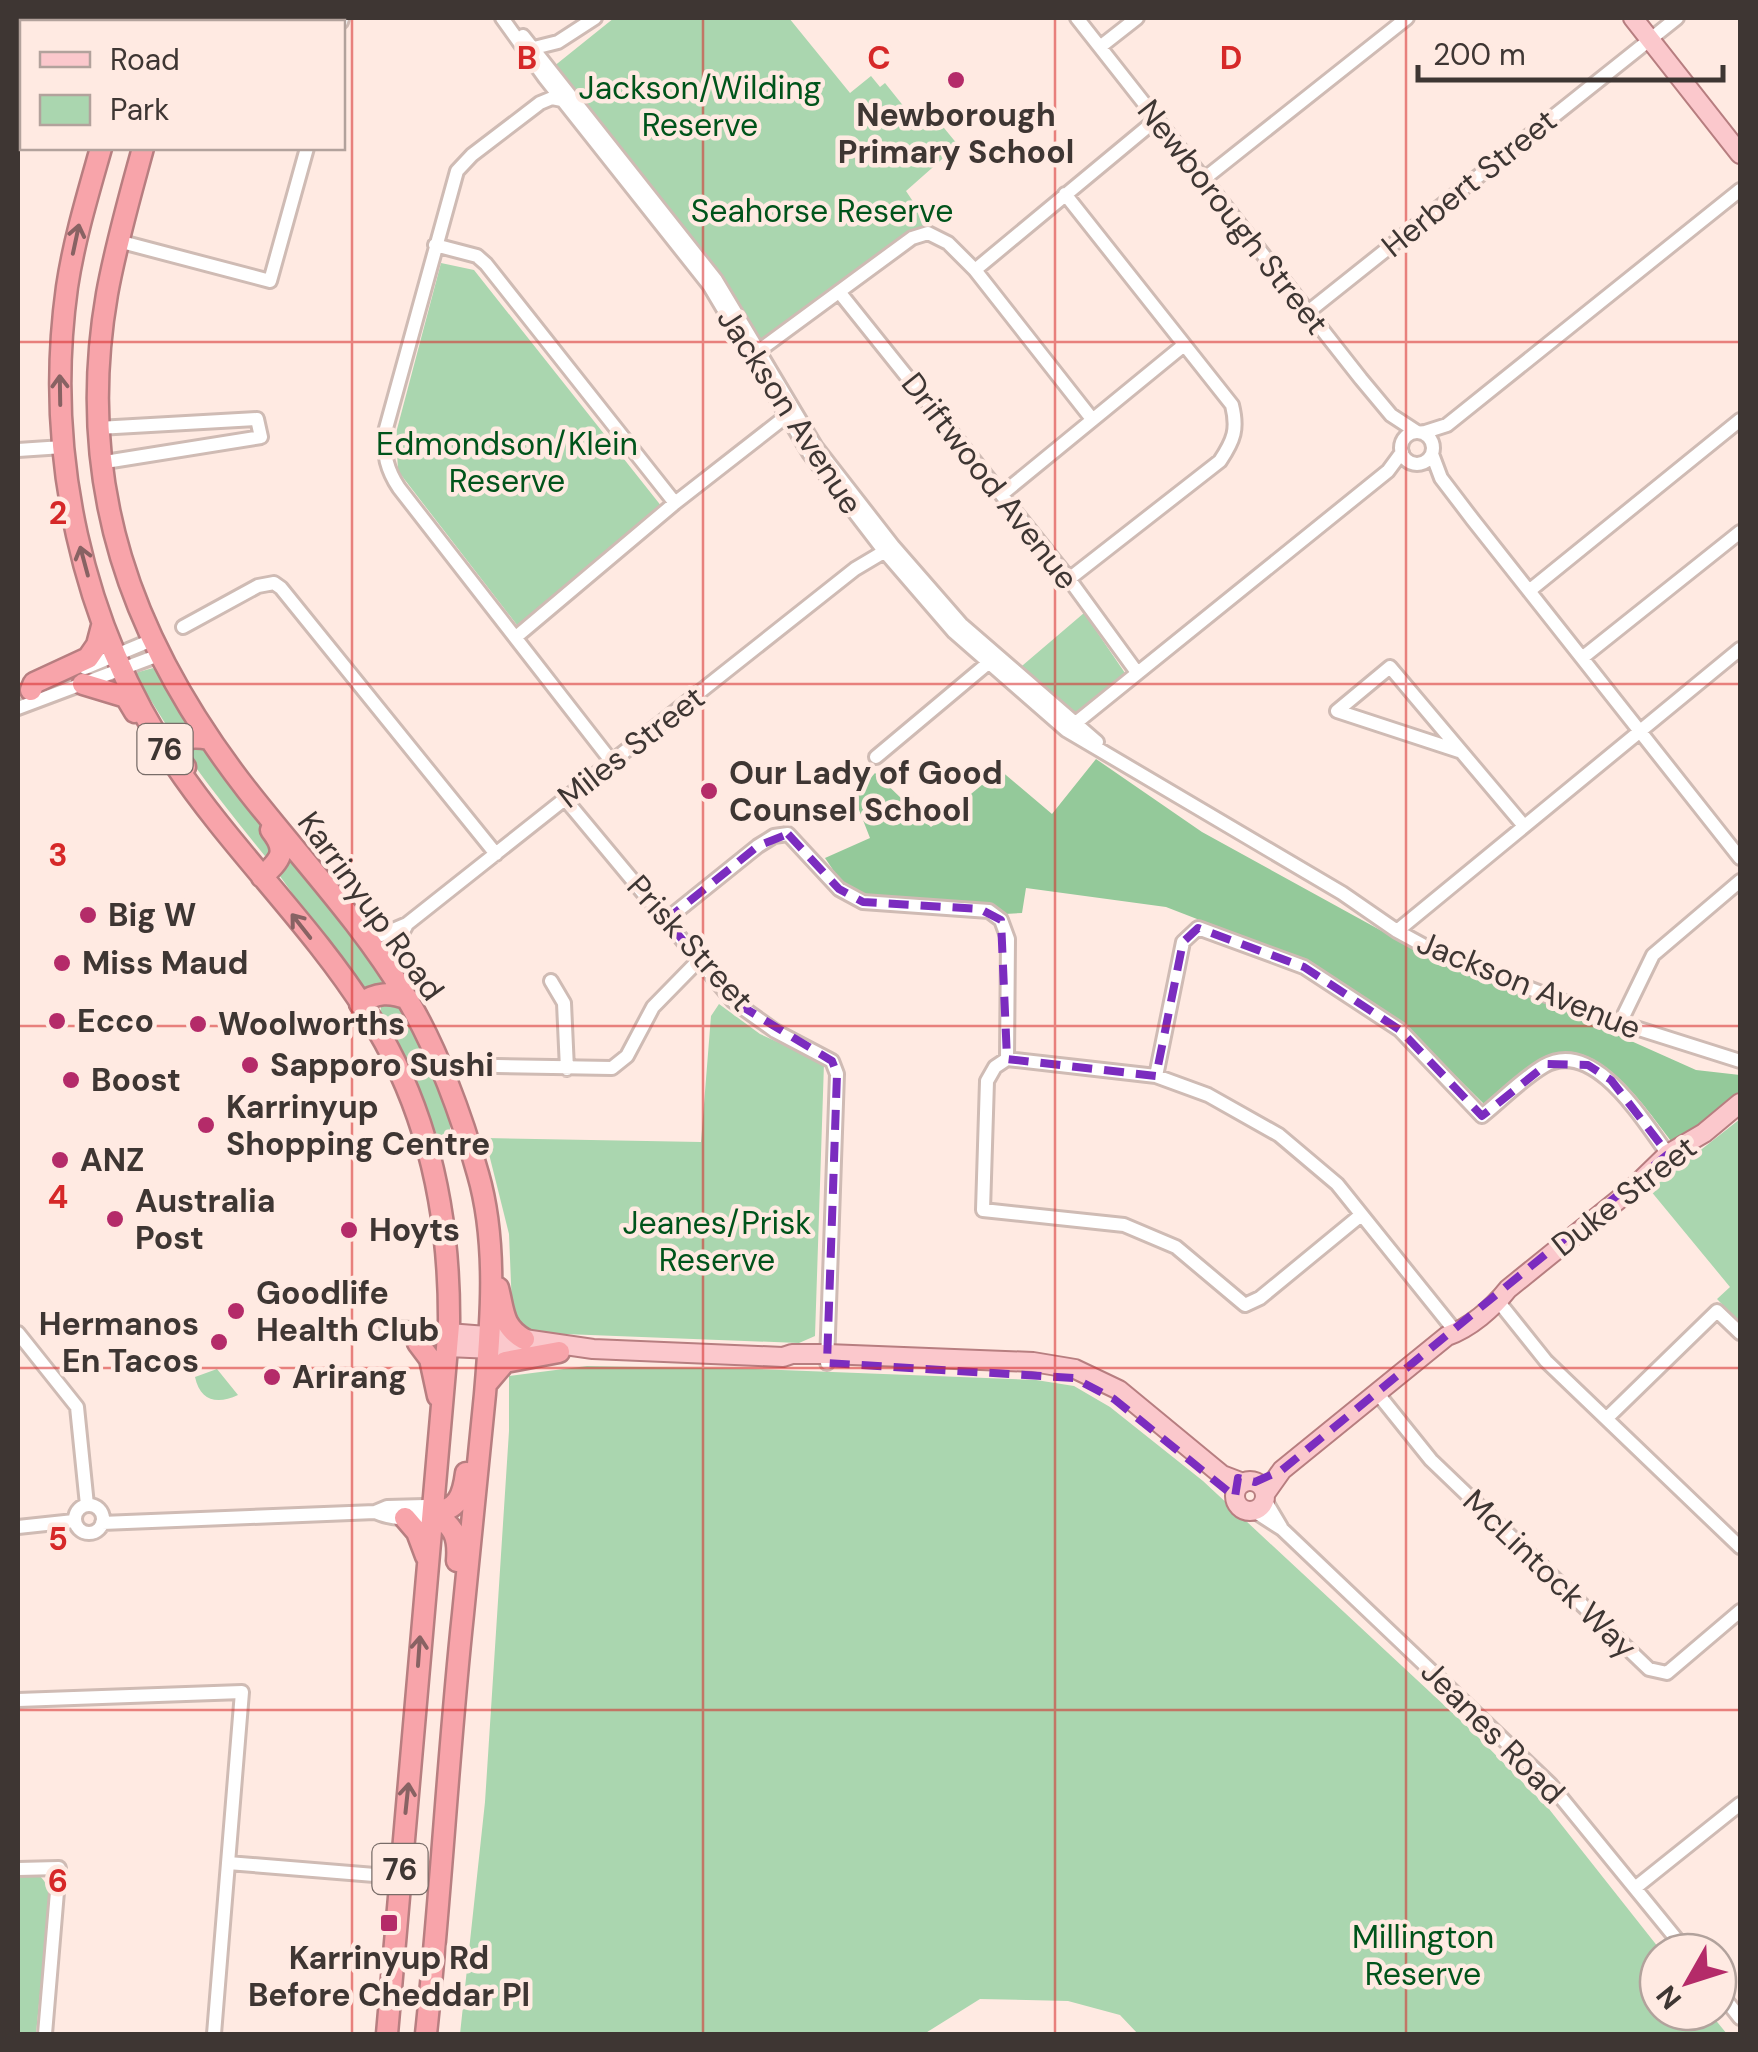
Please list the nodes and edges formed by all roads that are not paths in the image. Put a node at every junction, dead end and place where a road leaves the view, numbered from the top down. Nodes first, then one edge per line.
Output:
1 (503, 18) edge
2 (1077, 18) edge
3 (1137, 18) edge
4 (1407, 18) edge
5 (1633, 18) edge
6 (1678, 18) edge
7 (590, 21) edge
8 (1652, 30) edge
9 (1100, 47) junction
10 (534, 48) junction
11 (547, 72) junction
12 (562, 100) junction
13 (1157, 119) junction
14 (510, 123) junction
15 (1740, 137) edge
16 (99, 150) edge
17 (142, 150) edge
18 (306, 150) edge
19 (1740, 154) edge
20 (1204, 179) junction
21 (1740, 190) edge
22 (1064, 194) junction
23 (118, 241) junction
24 (435, 245) junction
25 (975, 270) junction
26 (840, 293) junction
27 (1308, 312) junction
28 (1184, 345) junction
29 (755, 354) junction
30 (789, 413) junction
31 (1391, 415) junction
32 (1092, 419) junction
33 (1740, 420) edge
34 (1447, 424) junction
35 (98, 428) junction
36 (1420, 432) junction
37 (63, 448) junction
38 (18, 450) edge
39 (1432, 451) junction
40 (1408, 455) junction
41 (100, 463) junction
42 (1441, 478) junction
43 (1002, 494) junction
44 (675, 503) junction
45 (1740, 532) edge
46 (885, 545) junction
47 (1069, 579) junction
48 (1529, 591) junction
49 (103, 623) junction
50 (184, 627) dead end
51 (516, 636) junction
52 (155, 648) junction
53 (1740, 649) edge
54 (1582, 658) junction
55 (992, 660) junction
56 (116, 663) junction
57 (1136, 672) junction
58 (84, 684) junction
59 (24, 692) edge
60 (18, 708) edge
61 (1071, 727) junction
62 (1639, 730) junction
63 (208, 739) junction
64 (1459, 751) junction
65 (876, 758) dead end
66 (612, 762) junction
67 (192, 787) junction
68 (248, 790) junction
69 (565, 799) junction
70 (1524, 826) junction
71 (496, 854) junction
72 (1740, 858) edge
73 (262, 878) junction
74 (1740, 882) edge
75 (666, 920) junction
76 (408, 924) junction
77 (1397, 931) junction
78 (368, 940) junction
79 (698, 961) junction
80 (385, 964) junction
81 (551, 981) dead end
82 (408, 1000) junction
83 (360, 1004) junction
84 (1620, 1024) junction
85 (1006, 1059) junction
86 (1740, 1061) edge
87 (497, 1066) dead end
88 (567, 1069) junction
89 (1156, 1076) junction
90 (1740, 1104) edge
91 (458, 1116) junction
92 (418, 1125) junction
93 (1668, 1154) junction
94 (486, 1213) junction
95 (1361, 1215) junction
96 (1503, 1294) junction
97 (387, 1328) dead end
98 (1449, 1331) junction
99 (18, 1333) edge
100 (1740, 1333) edge
101 (437, 1339) junction
102 (524, 1339) junction
103 (490, 1343) junction
104 (593, 1349) junction
105 (559, 1352) junction
106 (827, 1359) junction
107 (485, 1384) junction
108 (1378, 1394) junction
109 (483, 1414) junction
110 (1607, 1418) junction
111 (1253, 1494) junction
112 (87, 1505) junction
113 (375, 1512) junction
114 (433, 1513) junction
115 (405, 1518) junction
116 (74, 1521) junction
117 (102, 1523) junction
118 (18, 1527) edge
119 (1740, 1547) edge
120 (427, 1558) junction
121 (1740, 1612) edge
122 (456, 1673) junction
123 (18, 1700) edge
124 (1740, 1804) edge
125 (228, 1864) junction
126 (18, 1869) edge
127 (399, 1877) junction
128 (1635, 1888) junction
129 (1671, 1932) edge
130 (45, 2034) edge
131 (214, 2034) edge
132 (387, 2034) edge
133 (426, 2034) edge

1 - 10 street, Jackson Avenue
1 - 11 street, Jackson Avenue
2 - 9 street, Newborough Street
3 - 9 street
4 - 20 street
5 - 8 main road
6 - 8 street, Herbert Street
7 - 10 street
7 - 11 street
8 - 15 main road
8 - 19 main road
8 - 27 street, Herbert Street
9 - 13 street, Newborough Street
10 - 11 street, Jackson Avenue
11 - 12 street, Jackson Avenue
11 - 14 street
11 - 29 street, Jackson Avenue
12 - 14 street
12 - 29 street, Jackson Avenue
13 - 20 street, Newborough Street
13 - 22 street
14 - 24 street
37 -> 16 highway, Karrinyup Road / 76
17 - 23 highway, Karrinyup Road / 76
18 - 23 street
20 - 27 street, Newborough Street
21 - 34 street
22 - 25 street
22 - 28 street
23 - 35 highway, Karrinyup Road / 76
24 - 44 street
24 - 51 street
25 - 26 street
25 - 32 street
26 - 29 street
26 - 43 street, Driftwood Avenue
27 - 31 street, Newborough Street
28 - 32 street
28 - 47 street
29 - 30 street, Jackson Avenue
30 - 44 street
30 - 46 street, Jackson Avenue
31 - 36 street, Newborough Street
31 - 40 street, Newborough Street
32 - 43 street
33 - 48 street
34 - 36 street
34 - 39 street
35 - 41 highway, Karrinyup Road / 76
35 - 41 street
36 - 39 street, Newborough Street
36 - 40 street
37 - 38 street
49 -> 37 highway, Karrinyup Road / 76
39 - 40 street
39 - 42 street, Newborough Street
40 - 42 street, Newborough Street
40 - 57 street
41 - 52 highway, Karrinyup Road / 76
42 - 48 street, Newborough Street
43 - 47 street, Driftwood Avenue
44 - 51 street
45 - 54 street
46 - 55 street, Jackson Avenue
46 - 66 street, Miles Street
47 - 57 street, Driftwood Avenue
48 - 54 street, Newborough Street
49 - 56 highway, Karrinyup Road / 76
49 - 59 highway
50 - 71 street
51 - 66 street
52 - 56 street
52 - 63 highway, Karrinyup Road / 76
53 - 62 street
54 - 62 street, Newborough Street
55 - 61 street, Jackson Avenue
55 - 65 street
56 - 58 street
56 - 59 street
56 - 67 highway, Karrinyup Road / 76
57 - 61 street
58 - 60 street
58 - 67 highway
61 - 77 street, Jackson Avenue
62 - 70 street
62 - 72 street, Newborough Street
63 - 67 highway
63 - 68 highway, Karrinyup Road / 76
64 - 64 street
64 - 70 street
66 - 69 street, Miles Street
67 - 73 highway, Karrinyup Road / 76
68 - 73 highway
68 - 78 highway, Karrinyup Road / 76
69 - 71 street, Miles Street
69 - 75 street, Prisk Street
70 - 77 street
71 - 76 street, Miles Street
83 -> 73 highway, Karrinyup Road / 76
74 - 84 street
75 - 79 street, Prisk Street
75 - 85 street
76 - 78 street, Miles Street
76 - 80 street, Miles Street
77 - 84 street, Jackson Avenue
78 - 80 highway, Karrinyup Road / 76
79 - 88 street
79 - 106 street, Prisk Street
80 - 82 highway, Karrinyup Road / 76
81 - 88 street
82 - 83 highway
82 - 91 highway, Karrinyup Road / 76
83 - 92 highway, Karrinyup Road / 76
84 - 86 street, Jackson Avenue
85 - 89 street
85 - 95 street
87 - 88 street
89 - 93 street
89 - 95 street
90 - 93 main road, Duke Street
91 - 92 highway
91 - 94 highway, Karrinyup Road / 76
92 - 101 highway, Karrinyup Road / 76
93 - 96 main road, Duke Street
94 - 102 highway
94 - 103 highway, Karrinyup Road / 76
95 - 98 street
96 - 98 main road, Duke Street
96 - 110 street
97 - 101 street
98 - 108 main road, Duke Street
99 - 112 street
100 - 110 street
101 - 103 main road, Jeanes Road
101 - 114 highway, 76
102 - 103 main road, Jeanes Road
102 - 104 main road, Jeanes Road
103 - 105 main road, Jeanes Road
103 - 107 highway, Karrinyup Road / 76
104 - 105 main road, Jeanes Road
104 - 106 main road, Jeanes Road
105 - 107 highway
106 - 111 main road, Jeanes Road
107 - 109 highway, Karrinyup Road / 76
108 - 111 main road, Duke Street
108 - 121 street, McLintock Way
109 - 114 highway
109 - 122 highway, Karrinyup Road / 76
110 - 119 street
111 - 128 street, Jeanes Road
112 - 116 street
112 - 117 street
113 - 114 street
113 - 115 street
113 - 117 street
114 - 115 street
114 - 120 highway, 76
114 - 122 highway
115 - 120 highway
116 - 117 street
116 - 118 street
127 -> 120 highway, 76
122 - 133 highway, Karrinyup Road / 76
123 - 125 street
124 - 128 street
125 - 127 street
125 - 131 street
126 - 130 street
127 - 132 highway, 76
128 - 129 street, Jeanes Road

